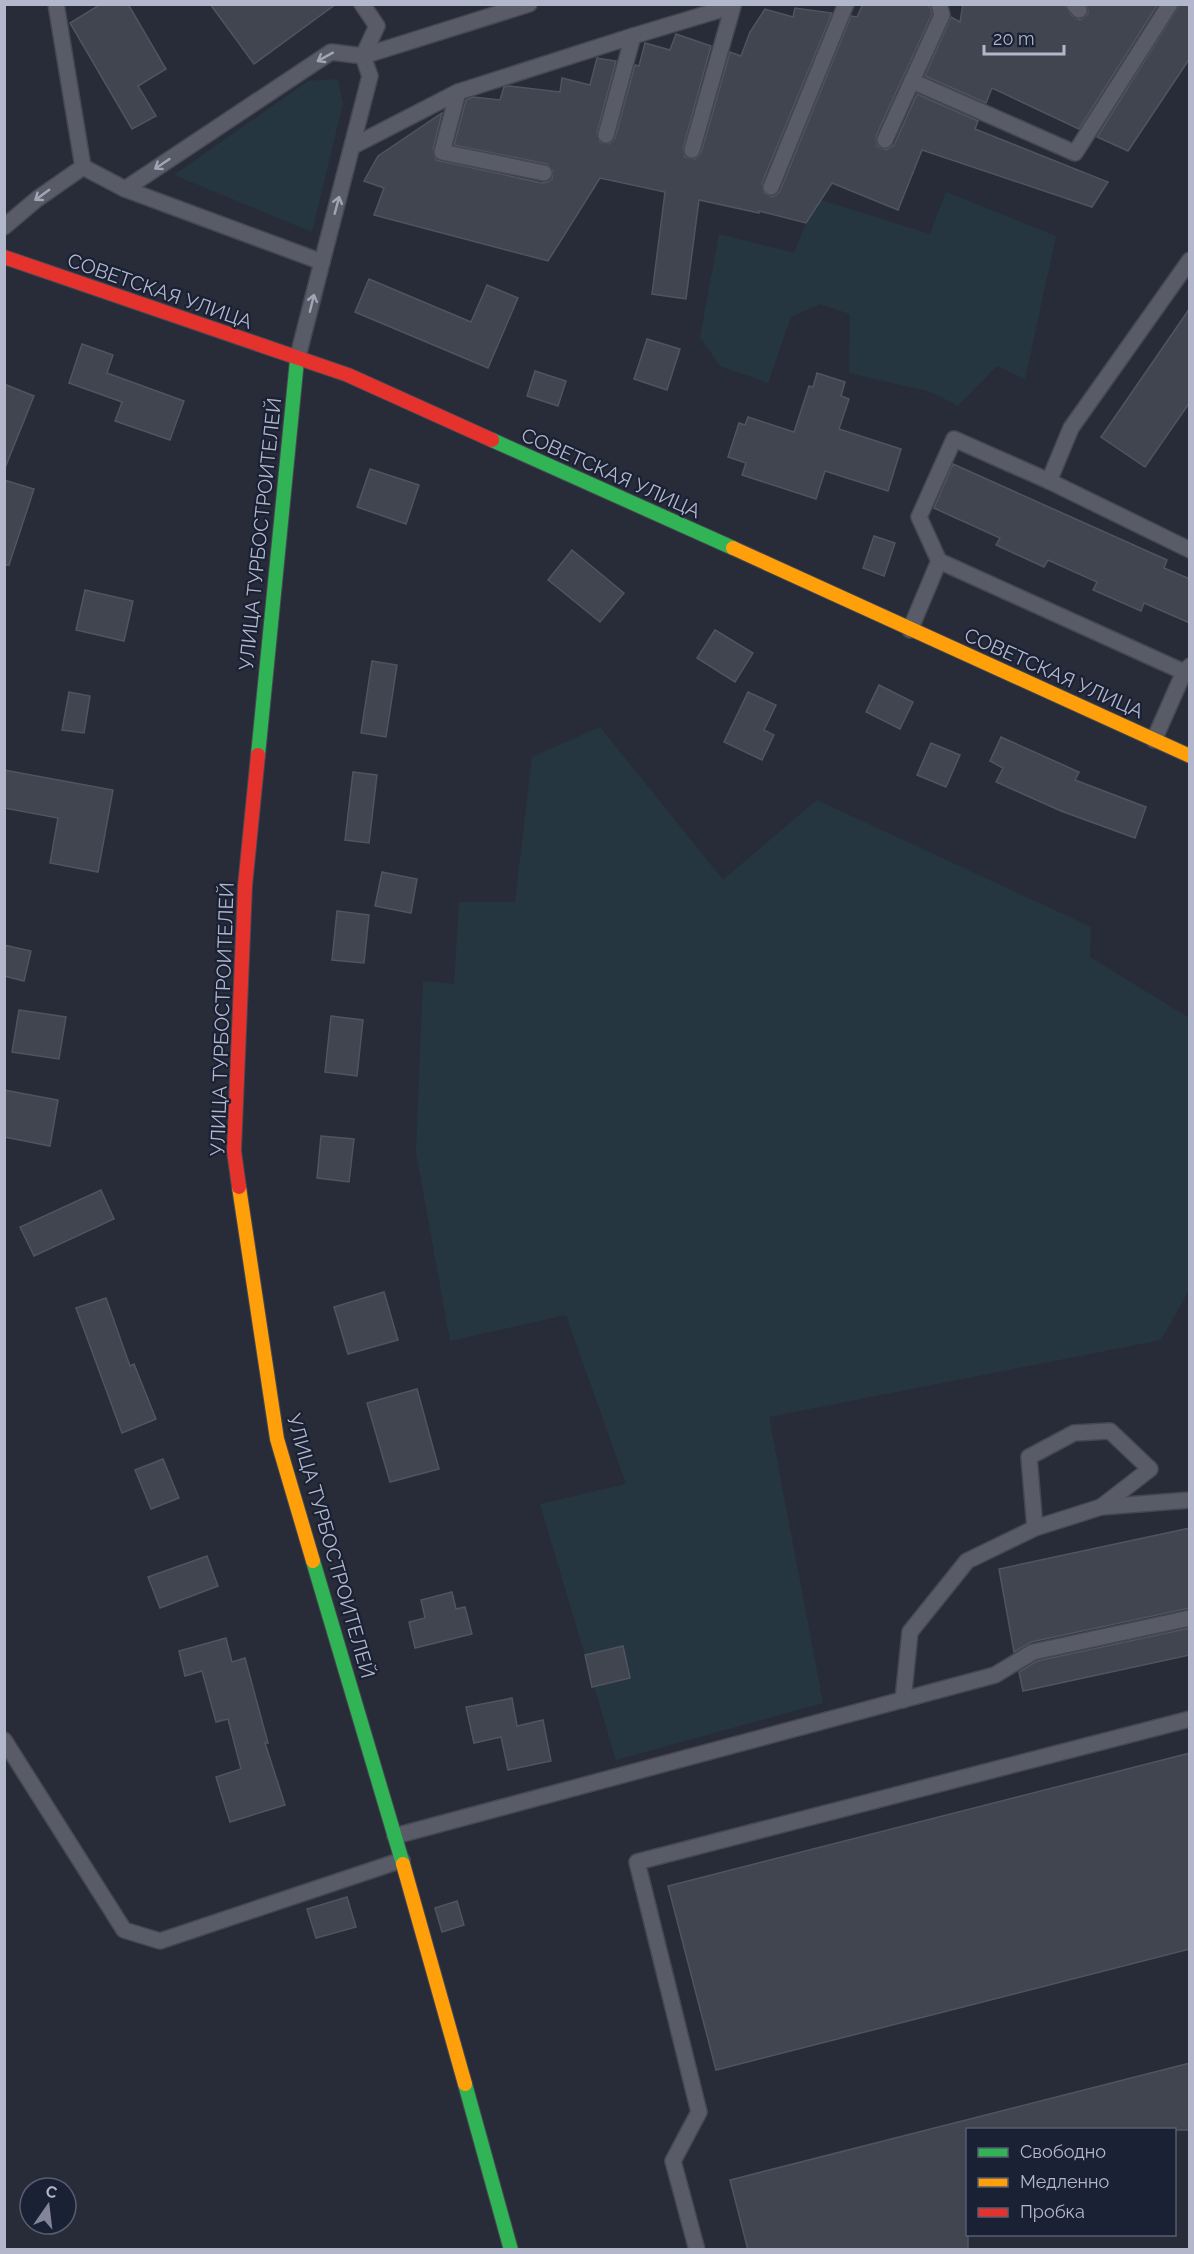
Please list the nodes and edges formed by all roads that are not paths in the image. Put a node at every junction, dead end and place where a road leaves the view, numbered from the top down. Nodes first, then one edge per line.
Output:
1 (56, 4) edge
2 (362, 4) edge
3 (529, 4) edge
4 (846, 4) edge
5 (939, 4) edge
6 (1170, 4) edge
7 (738, 5) edge
8 (633, 36) junction
9 (363, 56) junction
10 (912, 81) junction
11 (458, 92) junction
12 (606, 135) dead end
13 (885, 140) dead end
14 (353, 146) junction
15 (692, 150) dead end
16 (83, 167) junction
17 (544, 173) dead end
18 (771, 187) dead end
19 (125, 189) junction
20 (4, 227) edge
21 (4, 257) edge
22 (1190, 260) edge
23 (322, 262) junction
24 (297, 360) junction
25 (1049, 481) junction
26 (1190, 550) edge
27 (939, 561) junction
28 (910, 630) junction
29 (1187, 669) edge
30 (1154, 740) junction
31 (1190, 756) edge
32 (1190, 1500) edge
33 (1101, 1507) junction
34 (1035, 1528) junction
35 (1190, 1618) edge
36 (903, 1700) junction
37 (1190, 1719) edge
38 (4, 1740) edge
39 (395, 1836) junction
40 (402, 1860) junction
41 (511, 2250) edge
42 (697, 2250) edge

1 - 16 lane
2 - 9 lane
3 - 9 lane
4 - 18 lane
5 - 10 lane
6 - 10 lane
7 - 8 lane
7 - 15 lane
8 - 11 lane
8 - 12 lane
9 - 14 lane
9 -> 19 lane
10 - 13 lane
11 - 14 lane
11 - 17 lane
23 -> 14 lane
16 - 19 lane
16 -> 20 lane
19 - 23 lane
21 - 24 street, СОВЕТСКАЯ УЛИЦА
22 - 25 lane
24 -> 23 lane
24 - 28 street, СОВЕТСКАЯ УЛИЦА
24 - 39 street, УЛИЦА ТУРБОСТРОИТЕЛЕЙ
25 - 26 lane
25 - 27 lane
27 - 28 lane
27 - 29 lane
28 - 30 street, СОВЕТСКАЯ УЛИЦА
29 - 30 lane
30 - 31 street, СОВЕТСКАЯ УЛИЦА
32 - 33 lane
33 - 34 lane
33 - 34 lane
34 - 36 lane
35 - 36 lane
36 - 39 lane
37 - 42 lane
38 - 40 lane
39 - 40 street, УЛИЦА ТУРБОСТРОИТЕЛЕЙ
40 - 41 street, УЛИЦА ТУРБОСТРОИТЕЛЕЙ

